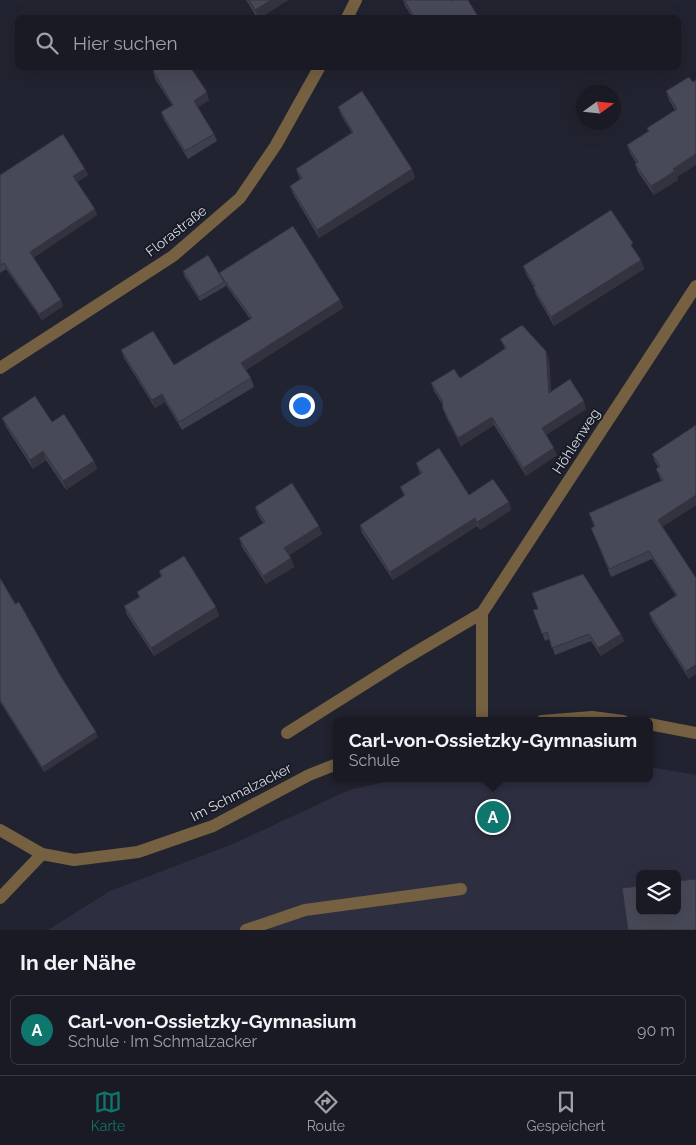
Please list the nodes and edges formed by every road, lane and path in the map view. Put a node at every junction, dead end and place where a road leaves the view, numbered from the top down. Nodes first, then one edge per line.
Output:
1 (356, 0) edge
2 (348, 15) edge
3 (318, 70) edge
4 (696, 286) edge
5 (0, 368) edge
6 (482, 613) junction
7 (482, 717) edge
8 (582, 717) edge
9 (598, 717) edge
10 (653, 725) edge
11 (287, 733) dead end
12 (696, 733) edge
13 (333, 766) edge
14 (0, 830) edge
15 (42, 854) junction
16 (461, 889) dead end
17 (0, 898) edge
18 (246, 930) edge

1 - 2 street
3 - 5 street, Florastraße
4 - 6 street, Höhlenweg
6 - 7 street
6 - 11 street, Höhlenweg
8 - 9 street
10 - 12 street
13 - 15 street, Im Schmalzacker
14 - 15 street, Im Schmalzacker
15 - 17 street
16 - 18 street

